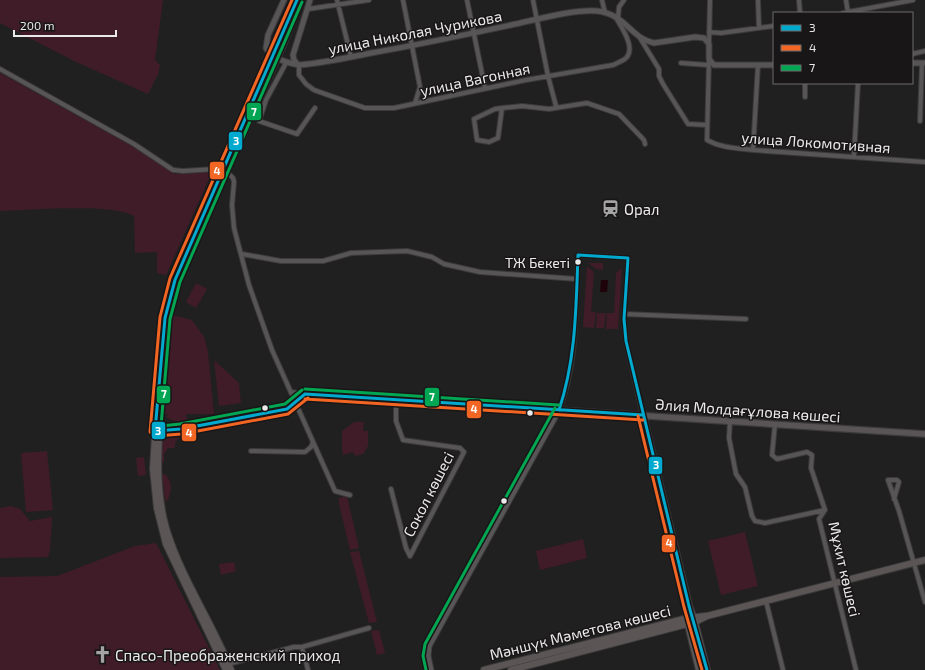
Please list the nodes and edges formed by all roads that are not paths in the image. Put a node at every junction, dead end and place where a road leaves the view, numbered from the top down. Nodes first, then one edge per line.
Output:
1 (284, 0) edge
2 (297, 0) edge
3 (301, 0) edge
4 (310, 0) edge
5 (337, 0) edge
6 (369, 0) edge
7 (403, 0) edge
8 (467, 0) edge
9 (533, 0) edge
10 (602, 0) edge
11 (624, 0) edge
12 (710, 0) edge
13 (758, 0) edge
14 (799, 0) edge
15 (846, 0) edge
16 (913, 0) edge
17 (340, 5) junction
18 (308, 9) junction
19 (800, 12) edge
20 (846, 12) edge
21 (851, 12) edge
22 (605, 13) junction
23 (616, 18) junction
24 (536, 20) junction
25 (773, 26) edge
26 (760, 28) junction
27 (710, 32) junction
28 (474, 33) junction
29 (640, 38) junction
30 (281, 44) junction
31 (709, 44) junction
32 (411, 46) junction
33 (925, 51) edge
34 (913, 54) edge
35 (293, 55) junction
36 (351, 57) junction
37 (708, 62) junction
38 (286, 63) junction
39 (681, 63) dead end
40 (924, 63) edge
41 (913, 64) edge
42 (299, 65) junction
43 (758, 65) junction
44 (773, 65) edge
45 (0, 69) edge
46 (548, 76) junction
47 (805, 84) edge
48 (858, 84) edge
49 (485, 88) junction
50 (805, 97) dead end
51 (415, 103) junction
52 (556, 106) junction
53 (315, 108) dead end
54 (502, 108) junction
55 (920, 122) dead end
56 (707, 125) junction
57 (646, 144) dead end
58 (753, 150) junction
59 (854, 156) junction
60 (925, 162) edge
61 (242, 254) junction
62 (577, 279) junction
63 (624, 314) junction
64 (746, 319) dead end
65 (291, 392) junction
66 (305, 394) junction
67 (396, 399) junction
68 (296, 402) junction
69 (287, 409) junction
70 (559, 410) junction
71 (300, 411) junction
72 (643, 415) junction
73 (730, 421) junction
74 (775, 424) junction
75 (157, 431) junction
76 (925, 434) edge
77 (313, 442) junction
78 (251, 451) dead end
79 (391, 489) dead end
80 (350, 495) dead end
81 (894, 499) dead end
82 (825, 510) junction
83 (925, 560) edge
84 (914, 563) junction
85 (835, 584) junction
86 (766, 601) junction
87 (925, 602) edge
88 (691, 620) junction
89 (369, 628) dead end
90 (302, 647) junction
91 (228, 668) edge
92 (308, 670) edge
93 (431, 670) edge
94 (484, 670) edge
95 (511, 670) edge
96 (698, 670) edge
97 (707, 670) edge
98 (783, 670) edge
99 (856, 670) edge

1 - 38 street
2 - 30 main road
3 - 30 main road
4 - 18 street
5 - 17 street
6 - 17 street
7 - 32 street
8 - 28 street
9 - 24 street
10 - 22 street
11 - 23 street
12 - 27 street
13 - 26 street
14 - 19 street
15 - 20 street
16 - 21 street
17 - 18 street
17 - 36 street
18 - 35 street
22 - 23 street, улица Николая Чурикова
22 - 24 street, улица Николая Чурикова
23 - 29 street
23 - 46 street, улица Вагонная
24 - 28 street, улица Николая Чурикова
24 - 46 street
25 - 26 street
26 - 27 street
27 - 31 street
28 - 32 street, улица Николая Чурикова
28 - 49 street
29 - 31 street
29 - 56 street
30 - 75 main road, bridge
31 - 37 street
32 - 36 street, улица Николая Чурикова
32 - 51 street
33 - 34 street
35 - 38 street
35 - 42 street
36 - 42 street, улица Николая Чурикова
37 - 39 street
37 - 43 street
37 - 56 street
38 - 42 street, улица Николая Чурикова
38 - 53 street
40 - 41 street
40 - 55 street
42 - 51 street, улица Вагонная
43 - 44 street
43 - 58 street
45 - 61 street
46 - 49 street, улица Вагонная
46 - 52 street
47 - 50 street
48 - 59 street
49 - 51 street, улица Вагонная
52 - 54 street
52 - 57 street
54 - 54 street
56 - 58 street, улица Локомотивная
58 - 59 street, улица Локомотивная
59 - 60 street, улица Локомотивная
61 - 62 street
61 - 65 street
62 - 63 street
62 - 70 street
63 - 64 street
63 - 72 street
65 - 66 street
65 - 68 street
66 - 67 main road, Әлия Молдағұлова көшесі
66 - 68 main road
67 - 70 main road, Әлия Молдағұлова көшесі
67 - 79 street, Сокол көшесі
68 - 69 main road
68 - 71 street
69 - 71 street
69 - 75 main road
70 - 72 main road, Әлия Молдағұлова көшесі
70 - 93 street
71 - 77 street
72 - 73 main road, Әлия Молдағұлова көшесі
72 - 88 main road
73 - 74 main road, Әлия Молдағұлова көшесі
73 - 82 street
74 - 76 main road, Әлия Молдағұлова көшесі
74 - 82 street, Мұхит көшесі
75 - 91 main road
77 - 78 street
77 - 80 street
81 - 84 street
82 - 85 street, Мұхит көшесі
83 - 84 main road, Мәншүк Мәметова көшесі
84 - 85 main road, Мәншүк Мәметова көшесі
84 - 87 street
85 - 86 main road, Мәншүк Мәметова көшесі
85 - 99 street, Мұхит көшесі
86 - 88 main road, Мәншүк Мәметова көшесі
86 - 98 street
88 - 94 main road, Мәншүк Мәметова көшесі
88 - 95 main road, Мәншүк Мәметова көшесі
88 - 96 main road
88 - 97 main road
89 - 90 street
90 - 91 street
90 - 92 street

